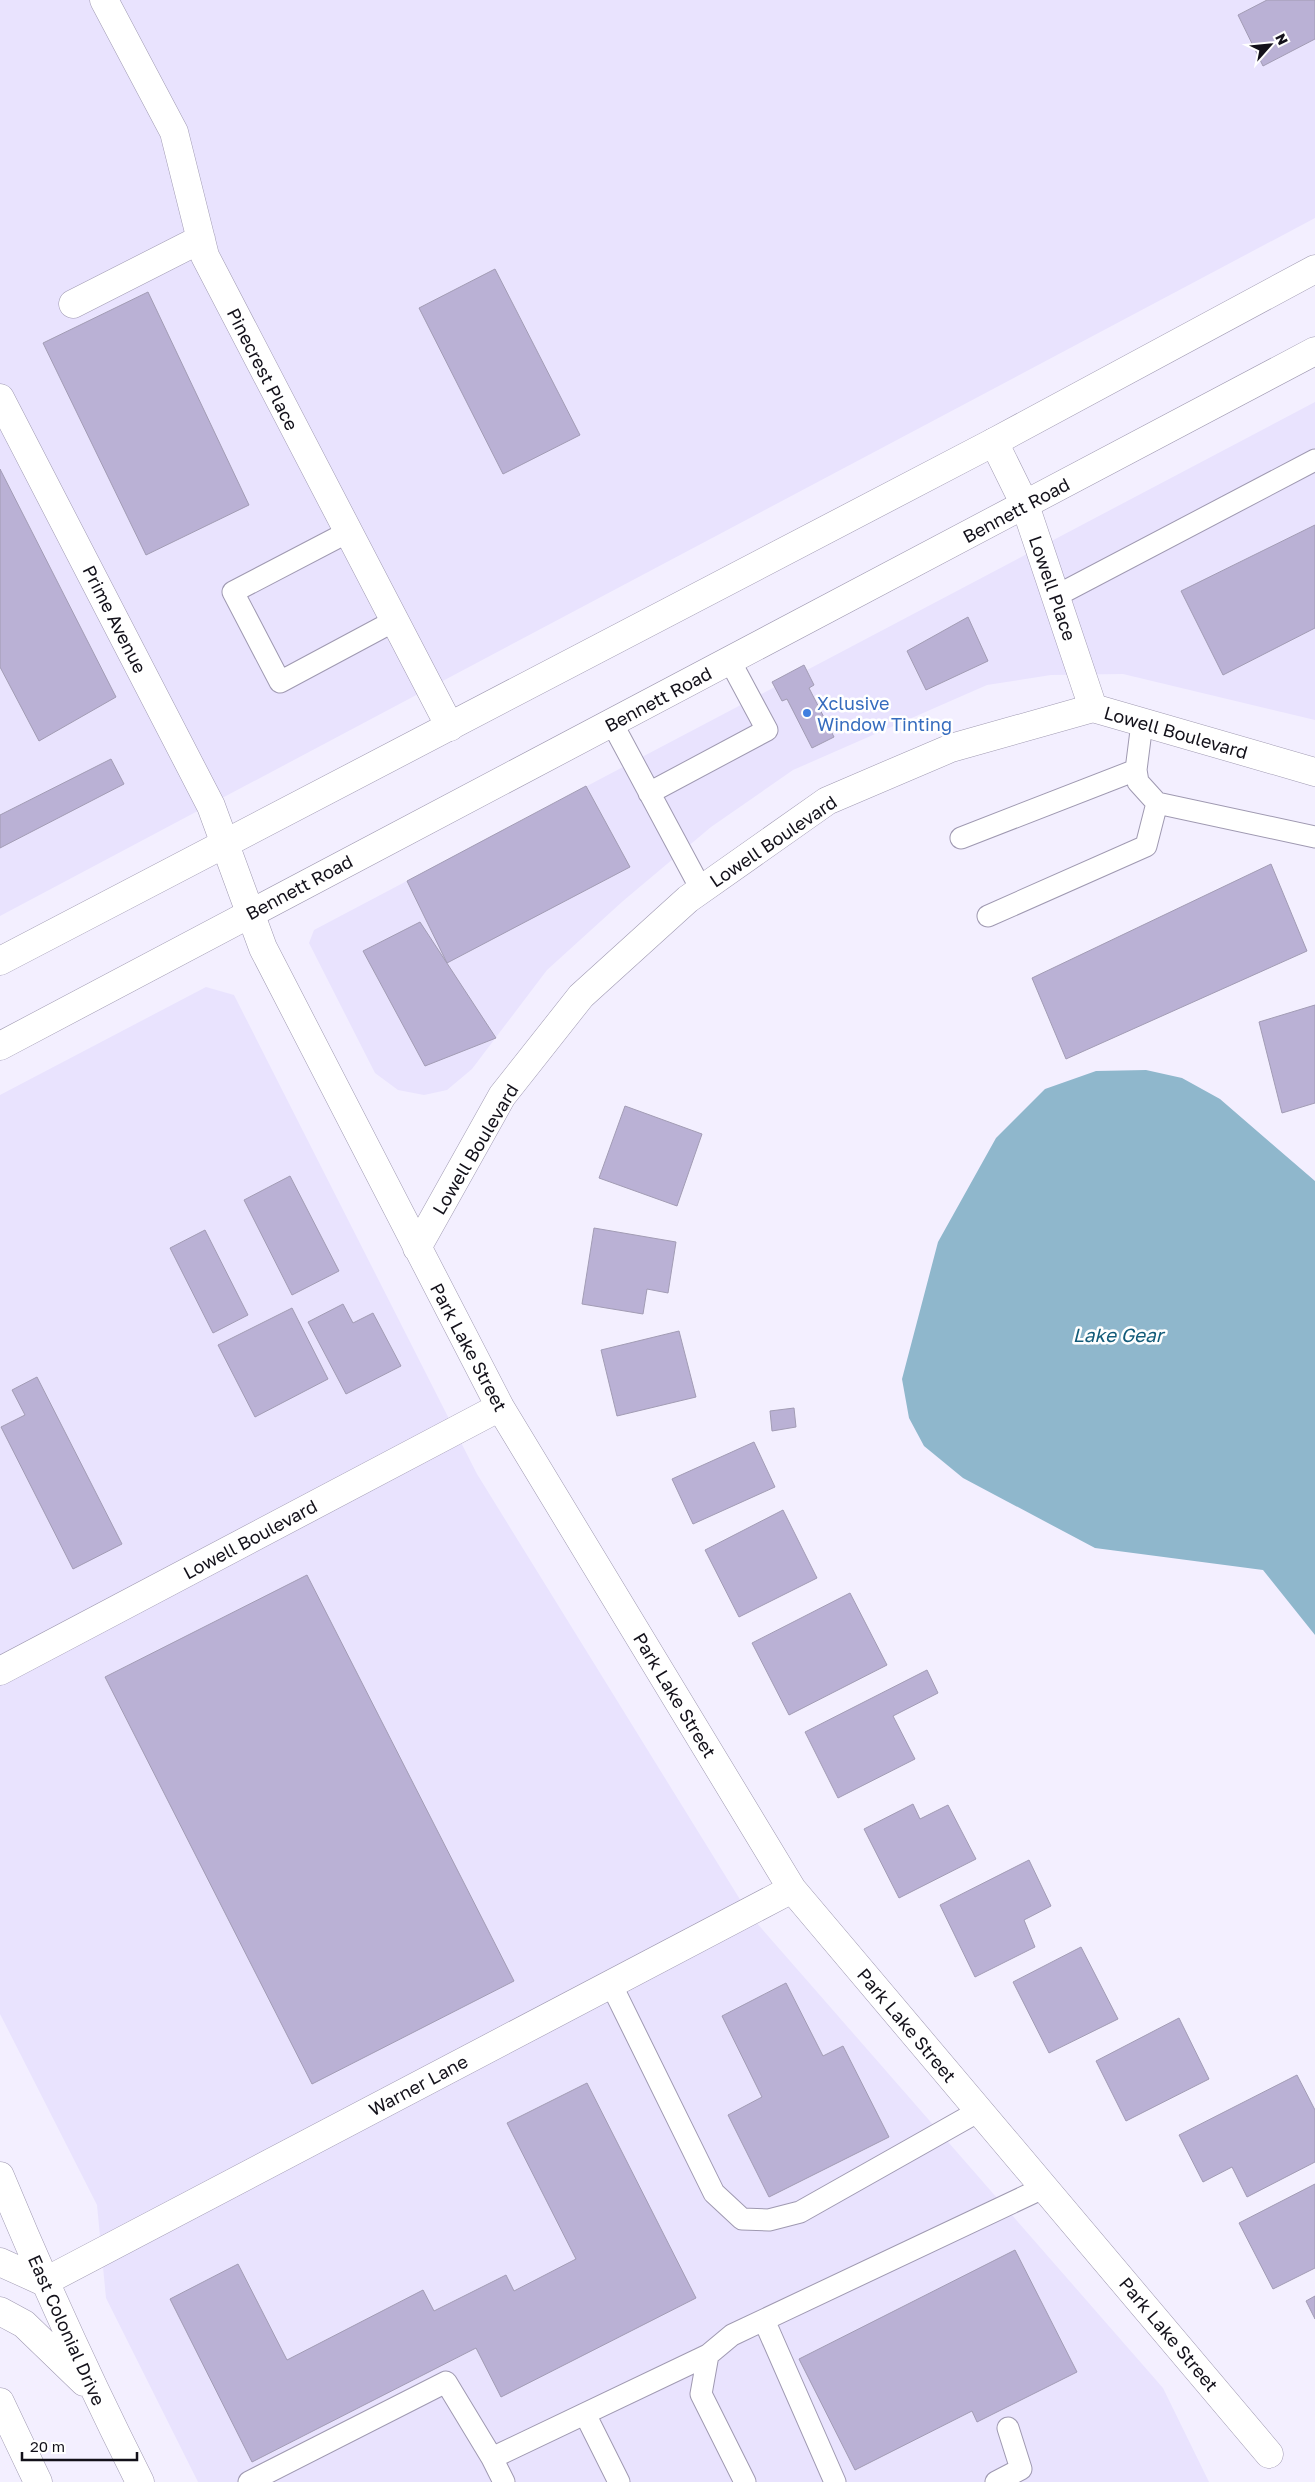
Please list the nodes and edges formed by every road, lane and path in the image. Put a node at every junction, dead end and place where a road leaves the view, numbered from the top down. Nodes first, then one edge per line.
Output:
1 (104, 0) edge
2 (201, 239) junction
3 (1315, 269) edge
4 (73, 304) dead end
5 (1315, 351) edge
6 (0, 398) edge
7 (994, 442) junction
8 (1315, 460) edge
9 (1025, 506) junction
10 (348, 532) junction
11 (1056, 596) junction
12 (394, 621) junction
13 (730, 661) junction
14 (1094, 708) junction
15 (612, 723) junction
16 (1142, 723) junction
17 (450, 727) junction
18 (1136, 770) junction
19 (1315, 772) edge
20 (649, 792) junction
21 (1157, 803) junction
22 (1315, 837) edge
23 (961, 838) dead end
24 (225, 842) junction
25 (701, 889) junction
26 (250, 913) junction
27 (988, 916) dead end
28 (0, 962) edge
29 (0, 1046) edge
30 (417, 1248) junction
31 (500, 1407) junction
32 (0, 1671) edge
33 (792, 1889) junction
34 (611, 1984) junction
35 (979, 2111) junction
36 (0, 2176) edge
37 (1045, 2187) junction
38 (0, 2262) edge
39 (44, 2282) junction
40 (0, 2311) edge
41 (764, 2320) junction
42 (708, 2356) junction
43 (95, 2393) junction
44 (0, 2402) edge
45 (585, 2414) junction
46 (1008, 2428) dead end
47 (1269, 2454) dead end
48 (492, 2458) junction
49 (38, 2482) edge
50 (140, 2482) edge
51 (249, 2482) edge
52 (504, 2482) edge
53 (619, 2482) edge
54 (745, 2482) edge
55 (835, 2482) edge
56 (996, 2482) edge

1 - 2 main road, Pinecrest Place
2 - 4 main road
2 - 10 main road, Pinecrest Place
3 - 7 main road
5 - 9 main road, Bennett Road
6 - 24 main road, Prime Avenue
7 - 9 main road, Lowell Place
7 - 17 main road
8 - 11 lane
9 - 11 main road, Lowell Place
9 - 13 main road, Bennett Road
10 - 12 main road, Pinecrest Place
10 - 12 lane
11 - 14 main road, Lowell Place
12 - 17 main road, Pinecrest Place
13 - 15 main road, Bennett Road
13 - 20 lane
14 - 16 main road, Lowell Boulevard
14 - 25 main road, Lowell Boulevard
15 - 20 lane
15 - 26 main road, Bennett Road
16 - 18 lane
16 - 19 main road, Lowell Boulevard
17 - 24 main road
18 - 21 lane
18 - 23 lane
20 - 25 lane
21 - 22 lane
21 - 27 lane
24 - 26 main road, Park Lake Street
24 - 28 main road
25 - 30 main road, Lowell Boulevard
26 - 29 main road, Bennett Road
26 - 30 main road, Park Lake Street
30 - 31 main road, Park Lake Street
31 - 32 main road, Lowell Boulevard
31 - 33 main road, Park Lake Street
33 - 34 main road, Warner Lane
33 - 35 main road, Park Lake Street
34 - 35 lane
34 - 39 main road, Warner Lane
35 - 37 main road, Park Lake Street
36 - 39 main road, East Colonial Drive
37 - 41 lane
37 - 47 main road, Park Lake Street
38 - 39 main road
39 - 43 main road, East Colonial Drive
40 - 43 main road
41 - 42 lane
41 - 55 lane
42 - 45 lane
42 - 54 lane
43 - 50 main road, East Colonial Drive
44 - 49 main road
45 - 48 lane
45 - 53 lane
46 - 56 lane
48 - 51 lane
48 - 52 lane

